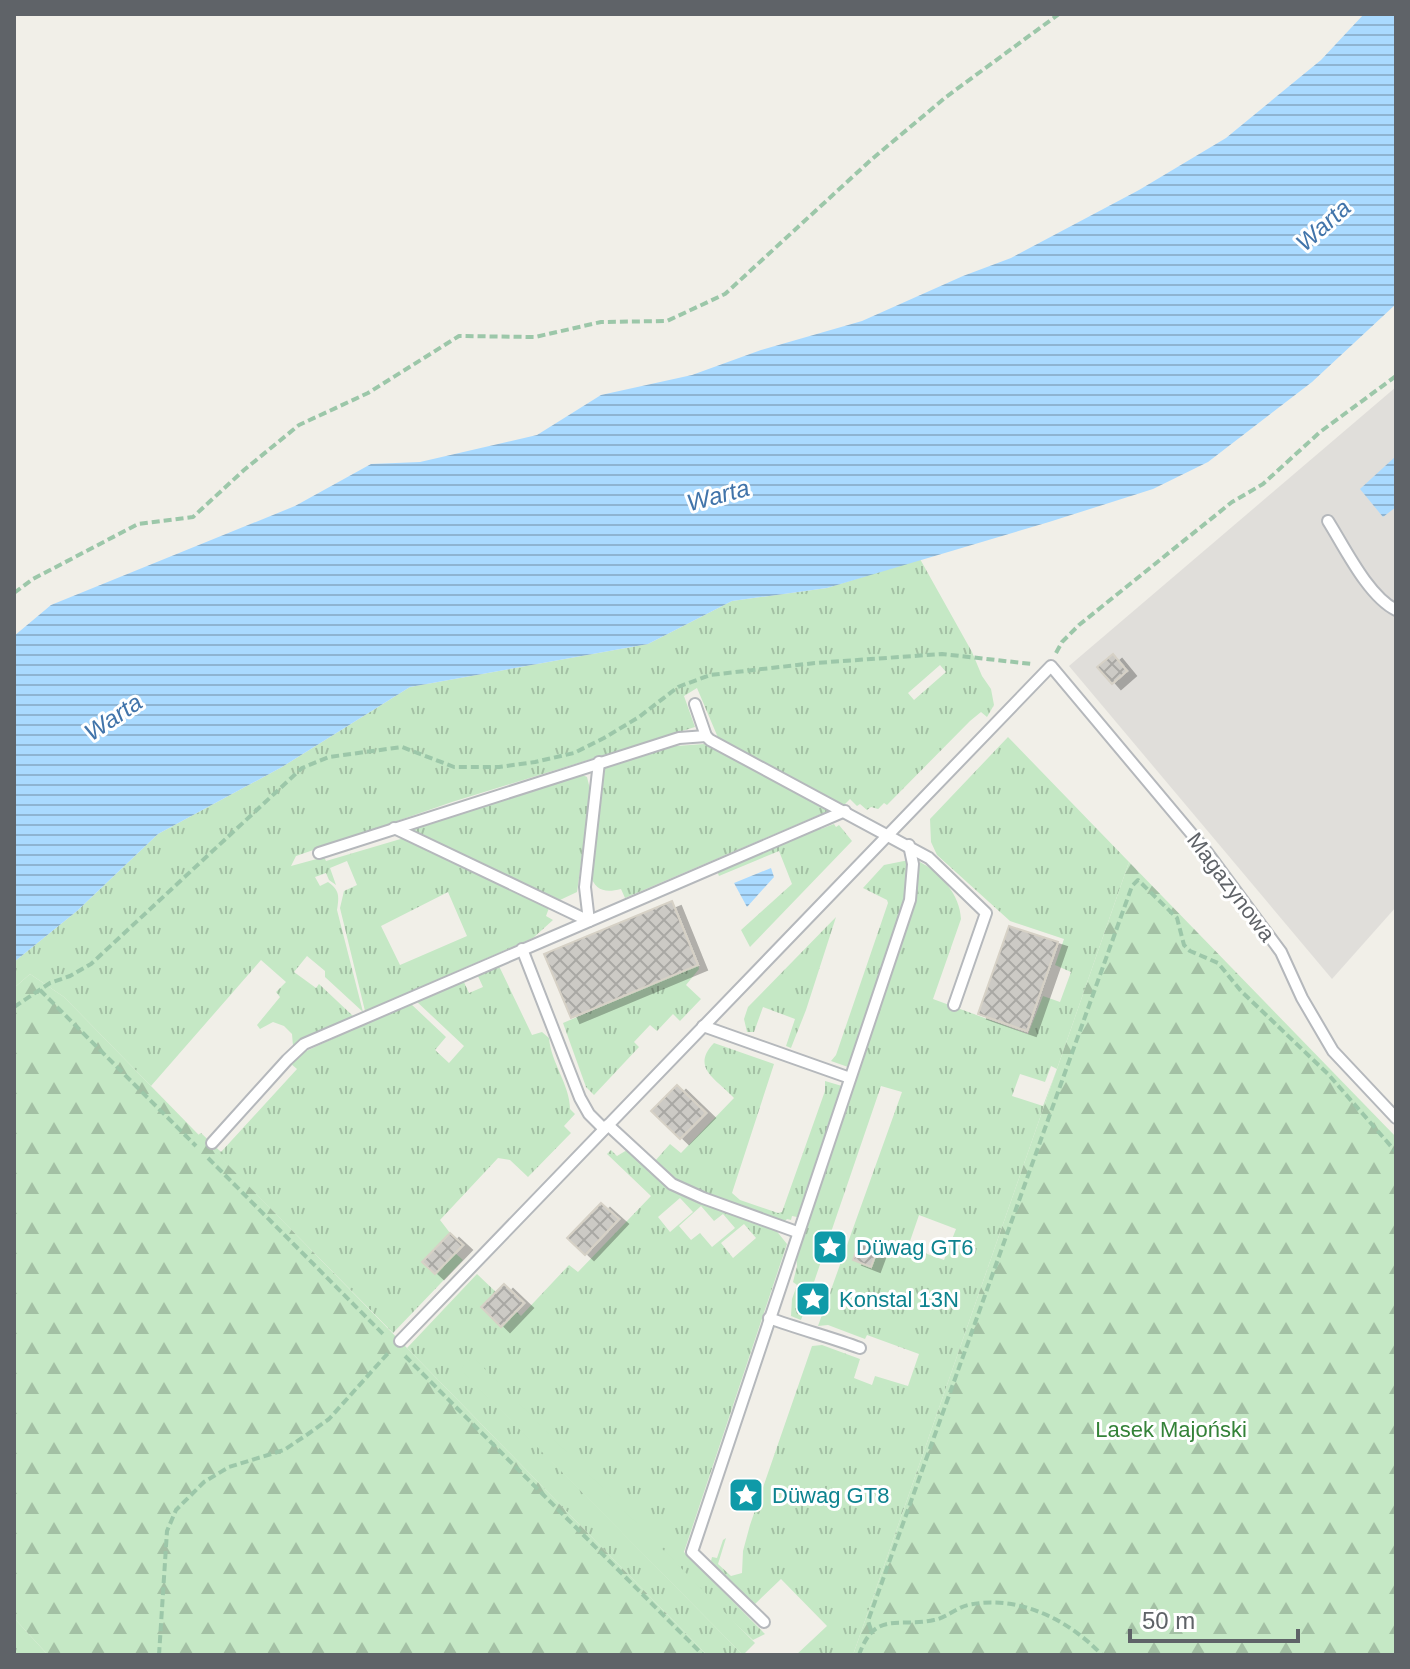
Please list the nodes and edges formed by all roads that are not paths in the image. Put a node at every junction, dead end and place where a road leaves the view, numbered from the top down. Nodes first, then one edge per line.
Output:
1 (1328, 521) dead end
2 (1396, 610) edge
3 (695, 704) dead end
4 (706, 736) junction
5 (599, 762) junction
6 (845, 811) junction
7 (394, 828) junction
8 (889, 834) junction
9 (909, 845) junction
10 (319, 853) dead end
11 (589, 921) junction
12 (522, 949) junction
13 (954, 1005) dead end
14 (703, 1026) junction
15 (850, 1078) junction
16 (1396, 1118) edge
17 (606, 1127) junction
18 (212, 1143) dead end
19 (797, 1232) junction
20 (769, 1318) junction
21 (400, 1341) dead end
22 (860, 1348) dead end
23 (764, 1622) dead end

1 - 2 lane
3 - 4 lane
4 - 5 lane
4 - 6 lane
5 - 7 lane
5 - 11 lane
6 - 8 lane
6 - 11 lane
7 - 10 lane
7 - 11 lane
8 - 9 lane
8 - 14 lane
8 - 16 lane, Magazynowa
9 - 13 lane
9 - 15 lane
11 - 12 lane
12 - 17 lane
12 - 18 lane
14 - 15 lane
14 - 17 lane
15 - 19 lane
17 - 19 lane
17 - 21 lane
19 - 20 lane
20 - 22 lane
20 - 23 lane

